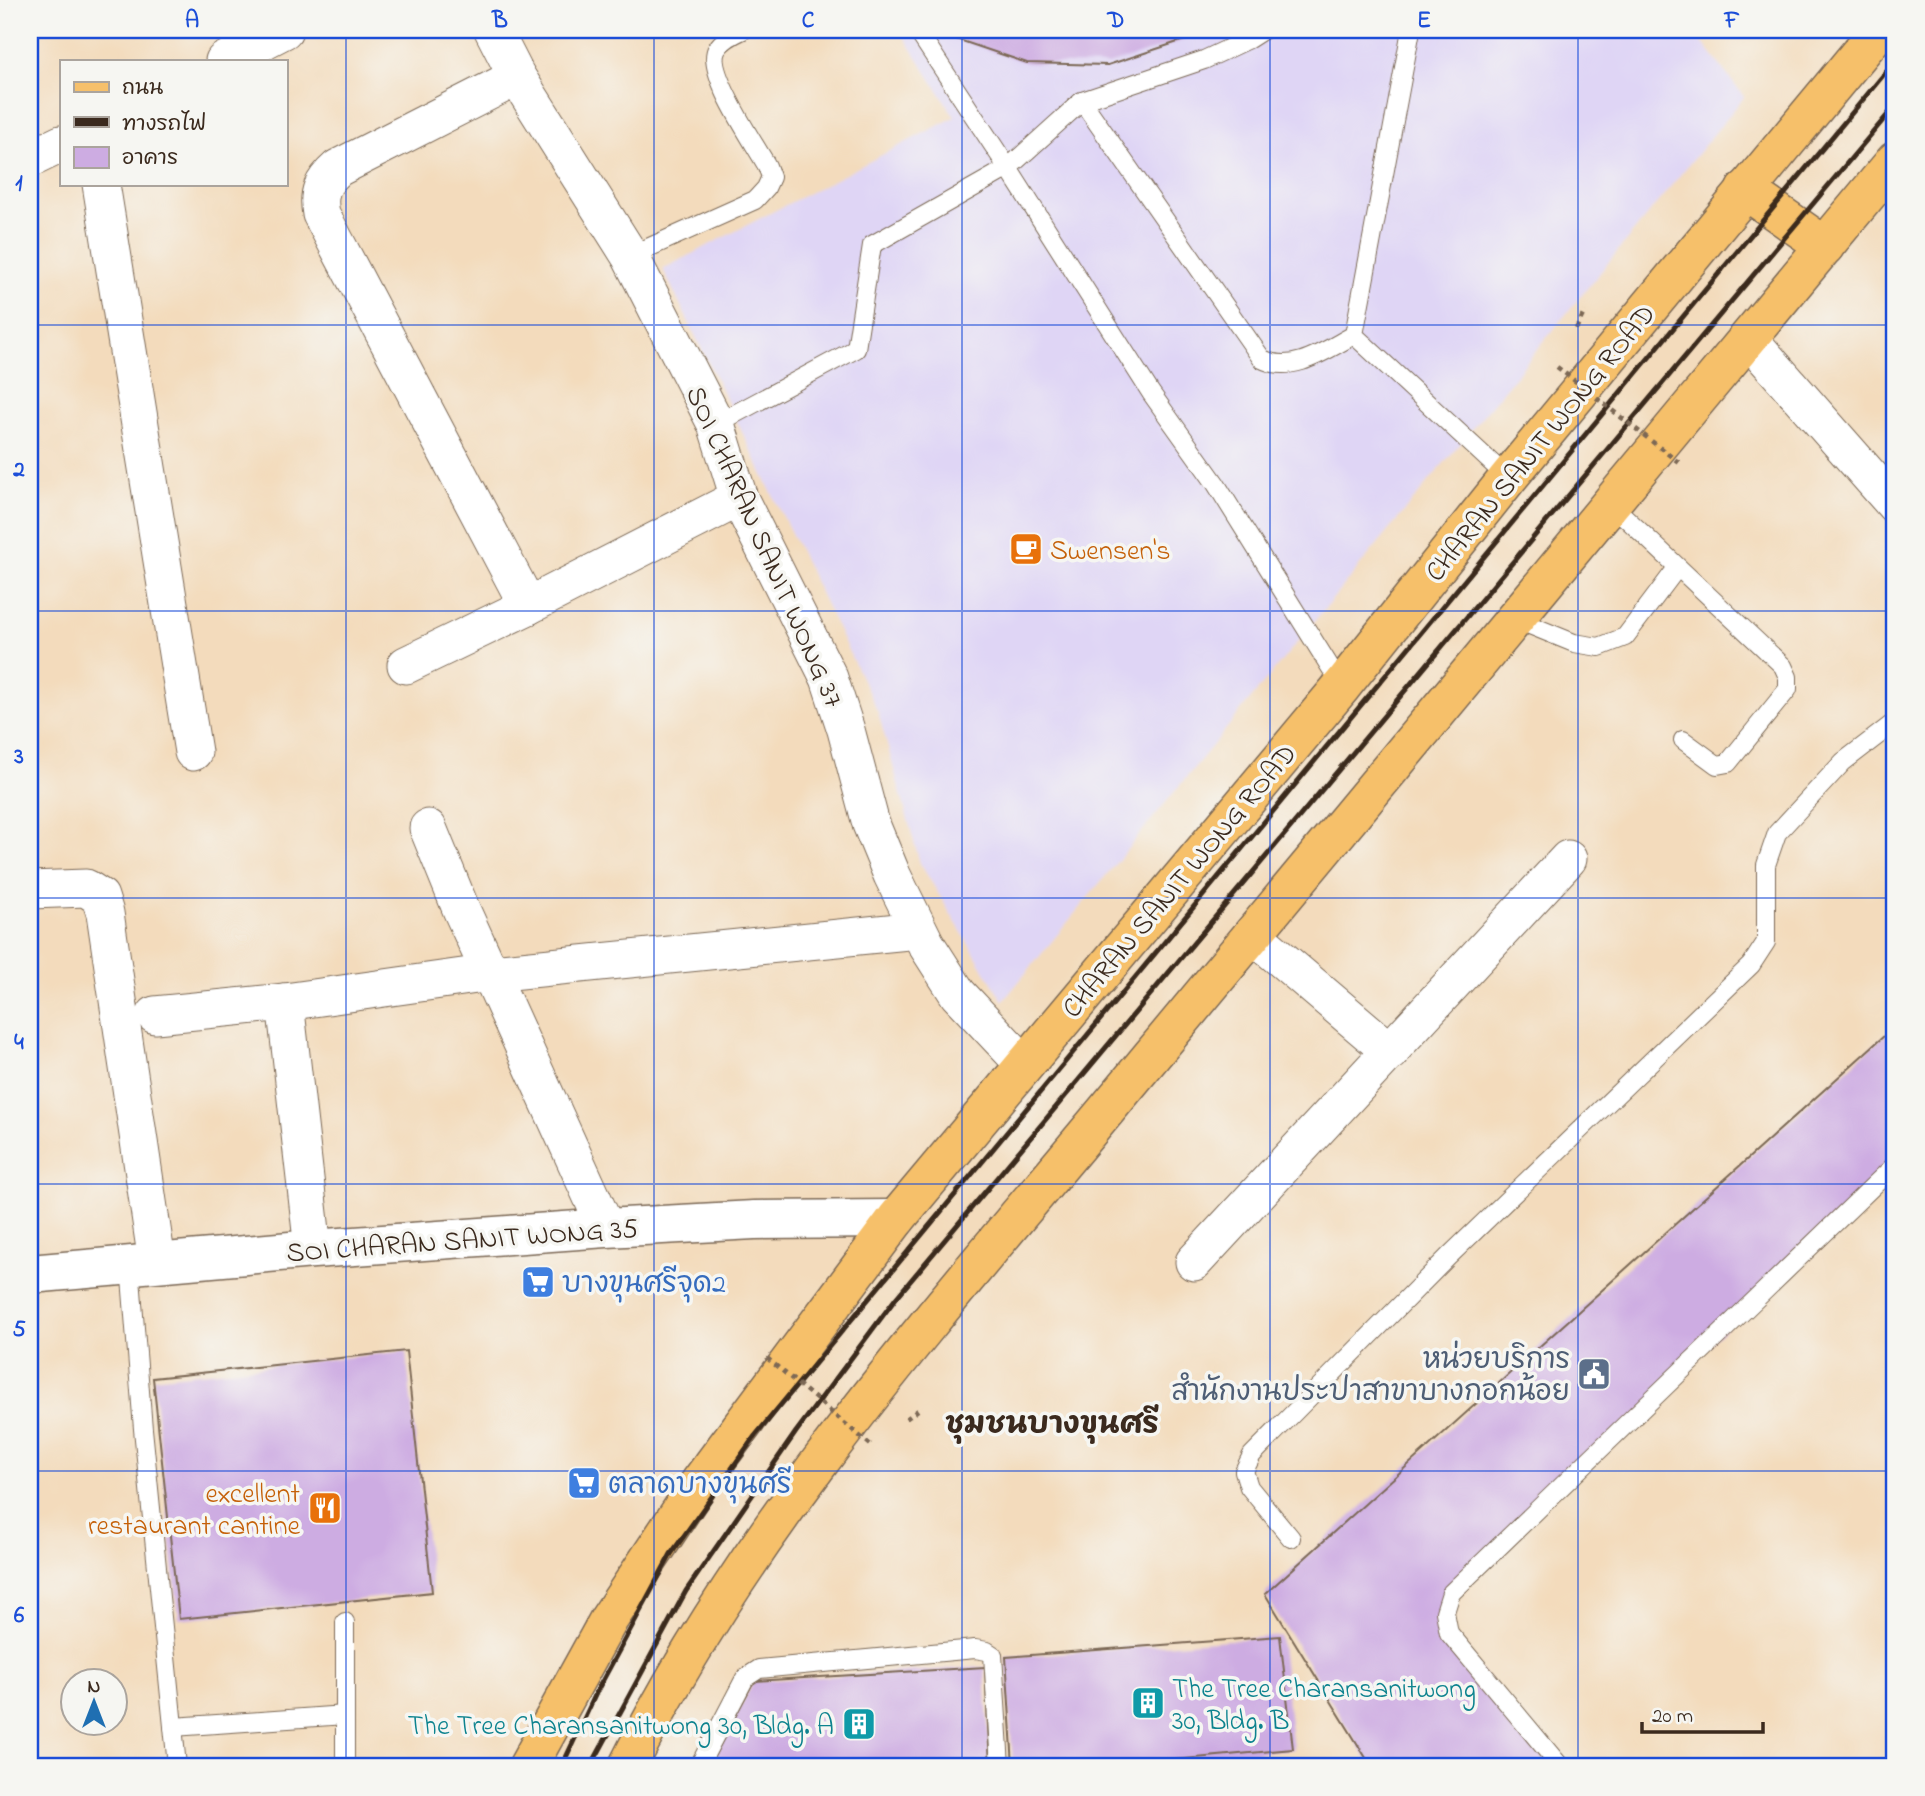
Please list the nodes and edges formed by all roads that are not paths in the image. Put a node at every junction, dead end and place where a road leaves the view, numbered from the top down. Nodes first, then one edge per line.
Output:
1 (284, 30) edge
2 (492, 30) edge
3 (743, 30) edge
4 (916, 30) edge
5 (1263, 30) edge
6 (1411, 30) edge
7 (1879, 30) edge
8 (226, 60) edge
9 (517, 78) junction
10 (1082, 101) junction
11 (60, 144) edge
12 (30, 159) edge
13 (1895, 161) edge
14 (1008, 168) junction
15 (101, 186) edge
16 (1745, 190) junction
17 (1825, 246) junction
18 (630, 256) junction
19 (1354, 335) junction
20 (1749, 340) junction
21 (716, 424) junction
22 (1508, 478) junction
23 (1892, 494) edge
24 (739, 498) junction
25 (1611, 505) junction
26 (1677, 568) junction
27 (528, 606) junction
28 (1515, 619) junction
29 (406, 665) dead end
30 (1342, 686) junction
31 (1895, 722) edge
32 (1683, 740) dead end
33 (193, 752) dead end
34 (428, 828) dead end
35 (1568, 859) dead end
36 (30, 890) edge
37 (918, 929) junction
38 (1252, 933) junction
39 (491, 973) junction
40 (285, 1002) junction
41 (155, 1015) dead end
42 (1391, 1052) junction
43 (1024, 1065) junction
44 (1895, 1165) edge
45 (895, 1219) junction
46 (606, 1228) junction
47 (313, 1249) junction
48 (1194, 1262) dead end
49 (144, 1264) junction
50 (30, 1274) edge
51 (1291, 1538) dead end
52 (345, 1622) dead end
53 (345, 1715) junction
54 (173, 1727) junction
55 (177, 1766) edge
56 (345, 1766) edge
57 (528, 1766) edge
58 (628, 1766) edge
59 (699, 1766) edge
60 (1000, 1766) edge
61 (1560, 1766) edge

1 - 8 street
2 - 9 street, SOI CHARAN SANIT WONG 37
3 - 18 lane
4 - 14 lane
5 - 10 lane
6 - 19 lane
7 - 16 main road, CHARAN SANIT WONG ROAD
9 - 18 street, SOI CHARAN SANIT WONG 37
9 - 27 street
10 - 14 lane
10 - 19 lane
11 - 12 street
13 - 17 main road
14 - 21 lane
14 - 30 lane
15 - 33 street
16 - 17 main road
16 - 22 main road, CHARAN SANIT WONG ROAD
17 - 20 main road
18 - 21 street, SOI CHARAN SANIT WONG 37
19 - 22 lane
20 - 23 street
20 - 25 main road
21 - 24 street, SOI CHARAN SANIT WONG 37
22 - 30 main road, CHARAN SANIT WONG ROAD
24 - 27 street
24 - 37 street, SOI CHARAN SANIT WONG 37
25 - 26 lane
25 - 28 main road
26 - 28 lane
26 - 32 lane
27 - 29 street
28 - 38 main road
30 - 43 main road, CHARAN SANIT WONG ROAD
31 - 51 lane
34 - 39 street
35 - 42 street
36 - 49 street
37 - 39 street
37 - 43 street, SOI CHARAN SANIT WONG 37
38 - 42 street
38 - 58 main road
39 - 40 street
39 - 46 street
40 - 41 street
40 - 47 street
42 - 48 street
43 - 45 main road, CHARAN SANIT WONG ROAD
44 - 61 lane
45 - 46 street, SOI CHARAN SANIT WONG 35
45 - 57 main road, CHARAN SANIT WONG ROAD
46 - 47 street, SOI CHARAN SANIT WONG 35
47 - 49 street, SOI CHARAN SANIT WONG 35
49 - 50 street, SOI CHARAN SANIT WONG 35
49 - 54 lane
52 - 53 lane
53 - 54 lane
53 - 56 lane
54 - 55 lane
59 - 60 lane

